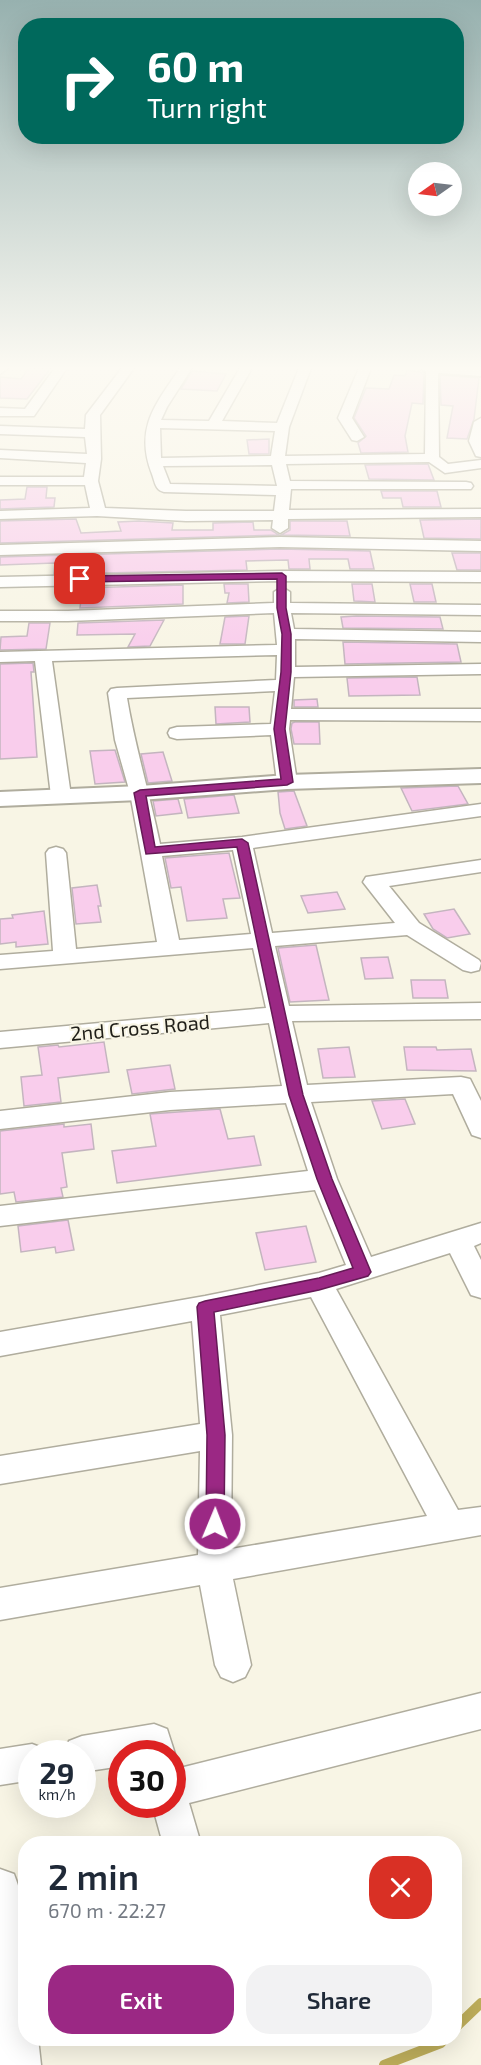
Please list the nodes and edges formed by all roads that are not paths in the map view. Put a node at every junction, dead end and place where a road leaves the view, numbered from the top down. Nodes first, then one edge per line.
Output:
1 (94, 464) edge
2 (155, 464) edge
3 (279, 464) edge
4 (440, 464) edge
5 (478, 464) edge
6 (445, 469) junction
7 (0, 481) edge
8 (92, 482) junction
9 (466, 486) junction
10 (284, 488) junction
11 (481, 490) edge
12 (97, 512) junction
13 (481, 513) edge
14 (281, 514) junction
15 (0, 515) edge
16 (481, 546) edge
17 (0, 550) edge
18 (281, 559) junction
19 (481, 577) edge
20 (0, 582) edge
21 (282, 608) junction
22 (481, 610) edge
23 (0, 616) edge
24 (481, 637) edge
25 (286, 642) junction
26 (0, 657) edge
27 (43, 657) junction
28 (481, 669) edge
29 (285, 678) junction
30 (481, 715) edge
31 (281, 722) junction
32 (177, 733) dead end
33 (481, 776) edge
34 (287, 782) junction
35 (140, 793) junction
36 (61, 796) junction
37 (0, 799) edge
38 (481, 810) edge
39 (242, 843) junction
40 (150, 851) junction
41 (56, 853) dead end
42 (481, 866) edge
43 (411, 928) junction
44 (264, 940) junction
45 (170, 948) junction
46 (65, 956) junction
47 (0, 962) edge
48 (471, 965) dead end
49 (481, 1011) edge
50 (280, 1014) junction
51 (0, 1040) edge
52 (471, 1084) edge
53 (296, 1095) junction
54 (0, 1120) edge
55 (481, 1129) edge
56 (324, 1179) junction
57 (0, 1216) edge
58 (470, 1237) edge
59 (363, 1272) junction
60 (319, 1284) junction
61 (481, 1287) edge
62 (205, 1307) junction
63 (0, 1344) edge
64 (216, 1435) junction
65 (0, 1470) edge
66 (466, 1524) edge
67 (214, 1568) junction
68 (0, 1604) edge
69 (233, 1665) dead end
70 (481, 1712) edge
71 (18, 1764) edge
72 (0, 1767) edge
73 (186, 1786) edge
74 (175, 1818) edge
75 (180, 1836) edge
76 (0, 1888) edge
77 (20, 2065) edge

1 - 8 street
2 - 10 street
3 - 10 street
4 - 6 street
5 - 6 street
6 - 9 street
7 - 8 street
8 - 12 street
9 - 10 street
9 - 11 street
10 - 14 street
12 - 14 street
12 - 15 street
13 - 14 street
14 - 18 street
16 - 18 street
17 - 18 street
18 - 19 street
18 - 20 street
18 - 21 street
21 - 22 street
21 - 23 street
21 - 25 street
24 - 25 street
25 - 27 street
25 - 29 street
26 - 27 street
27 - 36 street
28 - 29 street
29 - 31 street
29 - 35 street
30 - 31 street
31 - 32 street
31 - 34 street
33 - 34 street
34 - 35 street
35 - 36 street
35 - 40 street
36 - 37 street
38 - 39 street
39 - 40 street
39 - 44 street
40 - 45 street
41 - 46 street
42 - 43 street
43 - 44 street
43 - 48 street
44 - 45 street
44 - 50 street
45 - 46 street
46 - 47 street
49 - 50 street, 2nd Cross Road
50 - 51 street, 2nd Cross Road
50 - 53 street
52 - 53 street
52 - 55 street
53 - 54 street
53 - 56 street
56 - 57 street
56 - 59 street
58 - 59 street
58 - 61 street
59 - 60 street
60 - 62 street
60 - 66 street
62 - 63 street
62 - 64 street
64 - 65 street
64 - 67 street
66 - 67 street
67 - 68 street
67 - 69 street
70 - 73 street
71 - 72 street
74 - 75 street
76 - 77 street

